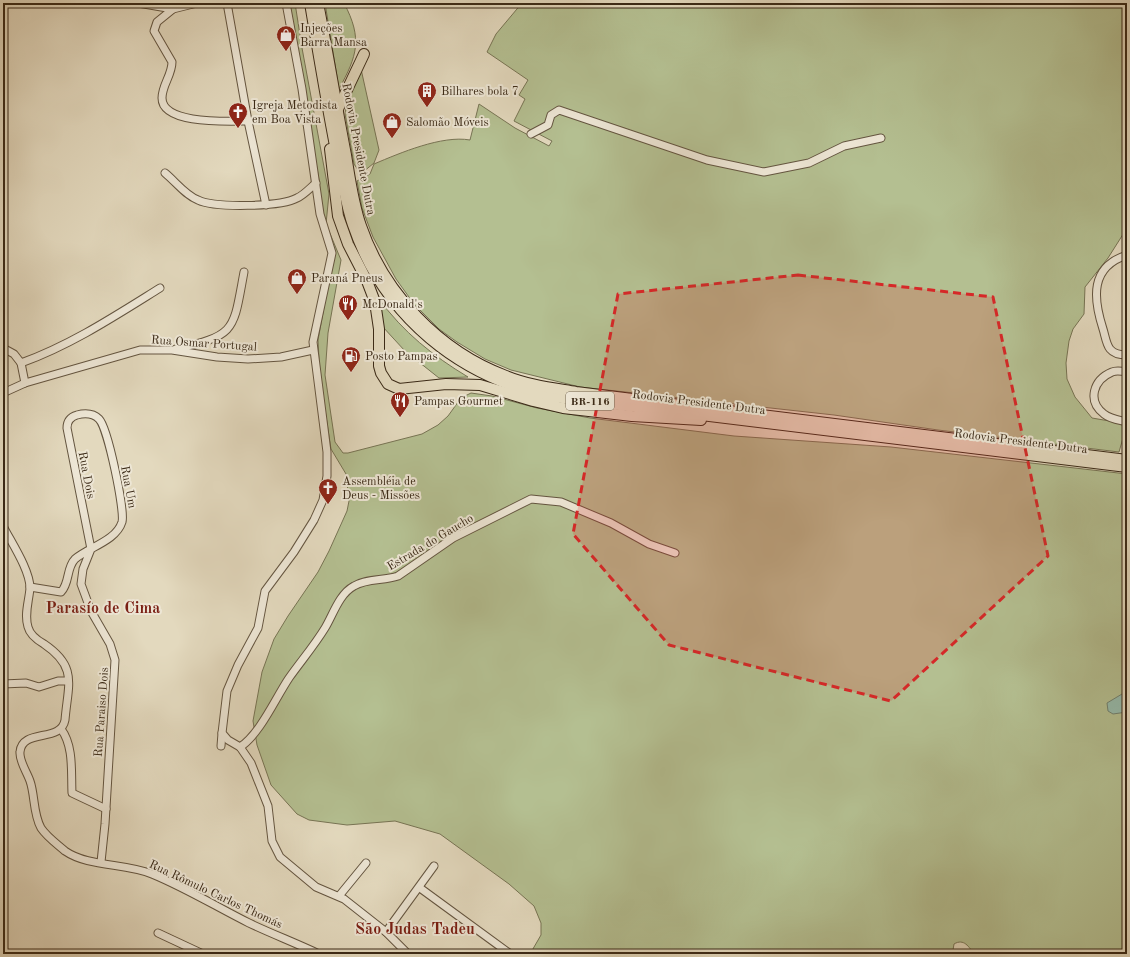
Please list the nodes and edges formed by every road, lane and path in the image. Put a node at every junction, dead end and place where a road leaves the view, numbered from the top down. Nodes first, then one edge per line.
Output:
1 (138, 3) edge
2 (197, 3) edge
3 (227, 3) edge
4 (286, 3) edge
5 (310, 3) edge
6 (318, 3) edge
7 (173, 9) junction
8 (364, 54) dead end
9 (320, 62) junction
10 (337, 111) junction
11 (248, 121) junction
12 (531, 134) dead end
13 (881, 138) dead end
14 (165, 173) dead end
15 (316, 183) junction
16 (266, 205) junction
17 (1127, 255) edge
18 (244, 272) dead end
19 (160, 288) dead end
20 (3, 348) edge
21 (172, 350) junction
22 (313, 350) junction
23 (1127, 355) edge
24 (21, 363) junction
25 (1127, 372) edge
26 (25, 383) junction
27 (3, 393) edge
28 (82, 414) joint
29 (728, 418) junction
30 (1127, 422) edge
31 (1127, 460) edge
32 (1127, 467) edge
33 (3, 526) edge
34 (91, 549) junction
35 (676, 553) dead end
36 (30, 586) junction
37 (68, 681) junction
38 (3, 684) edge
39 (61, 729) junction
40 (222, 734) junction
41 (221, 746) dead end
42 (240, 747) junction
43 (106, 809) junction
44 (101, 862) junction
45 (366, 863) dead end
46 (434, 866) dead end
47 (420, 888) junction
48 (339, 896) junction
49 (386, 932) junction
50 (158, 933) dead end
51 (510, 951) edge
52 (203, 954) edge
53 (318, 954) edge
54 (408, 954) edge

1 - 7 street
2 - 7 street
3 - 11 street
4 - 15 street
5 - 9 highway, Rodovia Presidente Dutra / BR-116
6 - 10 highway, Rodovia Presidente Dutra / BR-116
7 - 11 street
8 - 10 highway
9 - 29 highway, Rodovia Presidente Dutra / BR-116
9 - 29 highway
10 - 31 highway, Rodovia Presidente Dutra / BR-116
11 - 16 street
12 - 13 street
14 - 16 street
15 - 16 street
15 - 22 street
17 - 23 street
18 - 21 street
19 - 24 street
20 - 24 street
21 - 22 street, Rua Osmar Portugal
21 - 26 street, Rua Osmar Portugal
22 - 40 street
24 - 26 street
25 - 30 street
26 - 27 street, Rua Osmar Portugal
28 - 34 street, Rua Dois
28 - 34 street, Rua Um
29 - 32 highway, Rodovia Presidente Dutra / BR-116
33 - 36 street
34 - 36 street, Rua Um
34 - 43 street, Rua Paraiso Dois
35 - 42 street, Estrada do Gaucho
36 - 37 street
37 - 38 street
37 - 39 street
39 - 43 street
39 - 44 street, Rua Rômulo Carlos Thomás
40 - 41 street
40 - 42 street
42 - 48 street
43 - 44 street, Rua Paraiso Dois
44 - 53 street, Rua Rômulo Carlos Thomás
45 - 48 street
46 - 47 street
47 - 49 street
47 - 51 street
48 - 49 street
49 - 54 street
50 - 52 street

